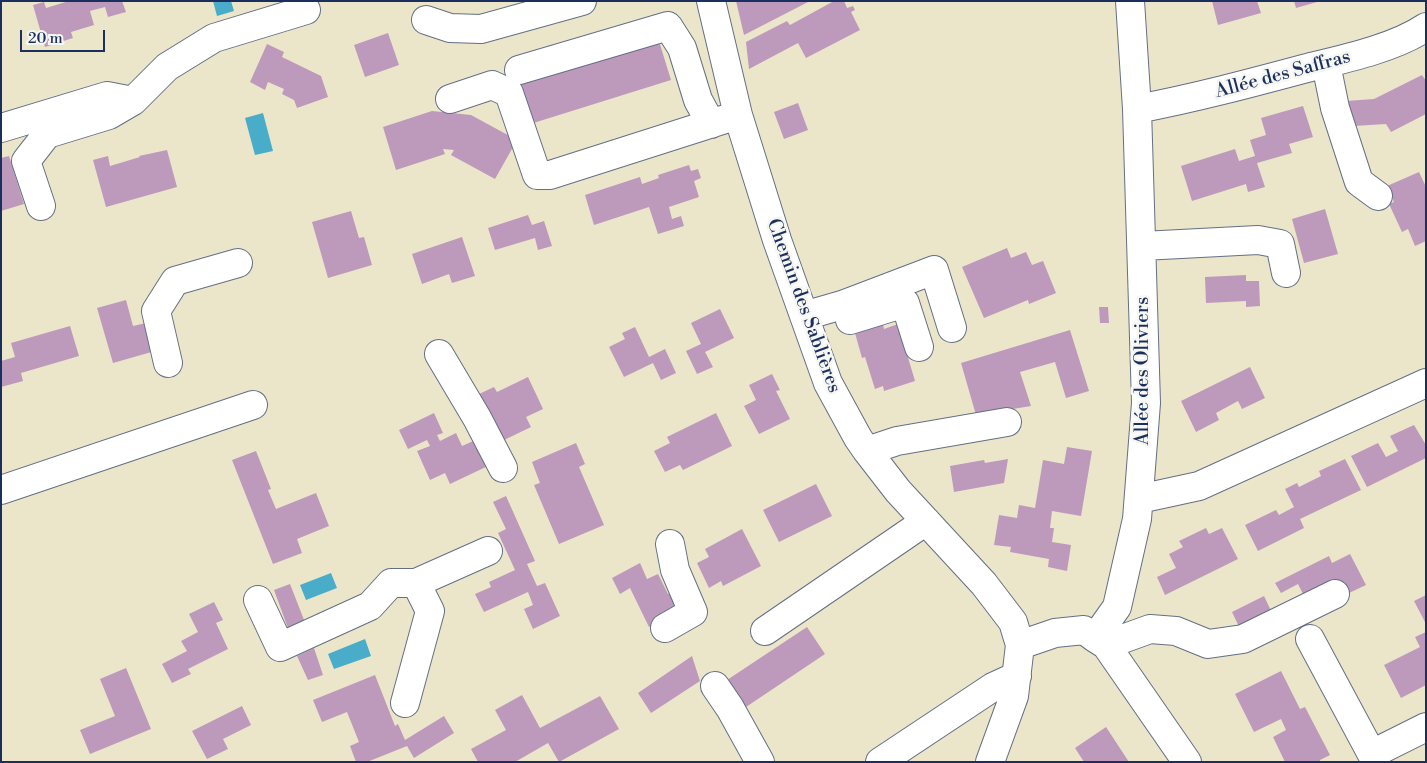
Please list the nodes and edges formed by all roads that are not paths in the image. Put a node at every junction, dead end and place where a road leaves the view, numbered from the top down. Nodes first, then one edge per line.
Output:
1 (582, 1) edge
2 (710, 1) edge
3 (1130, 1) edge
4 (306, 10) dead end
5 (426, 20) dead end
6 (1426, 27) edge
7 (1326, 64) junction
8 (519, 70) dead end
9 (450, 99) dead end
10 (133, 102) junction
11 (1137, 109) junction
12 (738, 115) junction
13 (712, 124) junction
14 (1, 128) edge
15 (1378, 196) dead end
16 (41, 206) dead end
17 (1142, 246) junction
18 (238, 262) dead end
19 (1286, 273) dead end
20 (807, 324) junction
21 (952, 328) dead end
22 (918, 347) dead end
23 (439, 354) dead end
24 (168, 363) dead end
25 (1425, 387) edge
26 (253, 405) dead end
27 (1007, 422) dead end
28 (867, 451) junction
29 (503, 468) dead end
30 (1, 490) edge
31 (1139, 499) junction
32 (926, 521) junction
33 (670, 544) dead end
34 (488, 551) dead end
35 (416, 583) junction
36 (1336, 594) dead end
37 (258, 600) dead end
38 (665, 628) dead end
39 (765, 631) dead end
40 (1310, 639) dead end
41 (1100, 642) junction
42 (1020, 645) junction
43 (1017, 676) junction
44 (715, 686) dead end
45 (405, 703) dead end
46 (1426, 727) edge
47 (1374, 758) edge
48 (760, 762) edge
49 (880, 762) edge
50 (990, 762) edge
51 (1186, 762) edge

1 - 5 street
2 - 12 street, Chemin des Sablières
3 - 11 street, Allée des Oliviers
4 - 10 street
6 - 7 street, Allée des Saffras
7 - 11 street, Allée des Saffras
7 - 15 street
8 - 13 street
9 - 13 street
10 - 14 street
10 - 16 street
11 - 17 street, Allée des Oliviers
12 - 13 street
12 - 20 street, Chemin des Sablières
17 - 19 street
17 - 31 street, Allée des Oliviers
18 - 24 street
20 - 21 street
20 - 22 street
20 - 28 street, Chemin des Sablières
23 - 29 street
25 - 31 street
26 - 30 street
27 - 28 street
28 - 32 street, Chemin des Sablières
31 - 41 street, Allée des Oliviers
32 - 39 street
32 - 42 street, Chemin des Sablières
33 - 38 street
34 - 35 street
35 - 37 street
35 - 45 street
36 - 41 street
40 - 47 street
41 - 42 street
41 - 51 street
42 - 43 street, Chemin des Sablières
43 - 49 street
43 - 50 street, Chemin des Sablières
44 - 48 street
46 - 47 street

